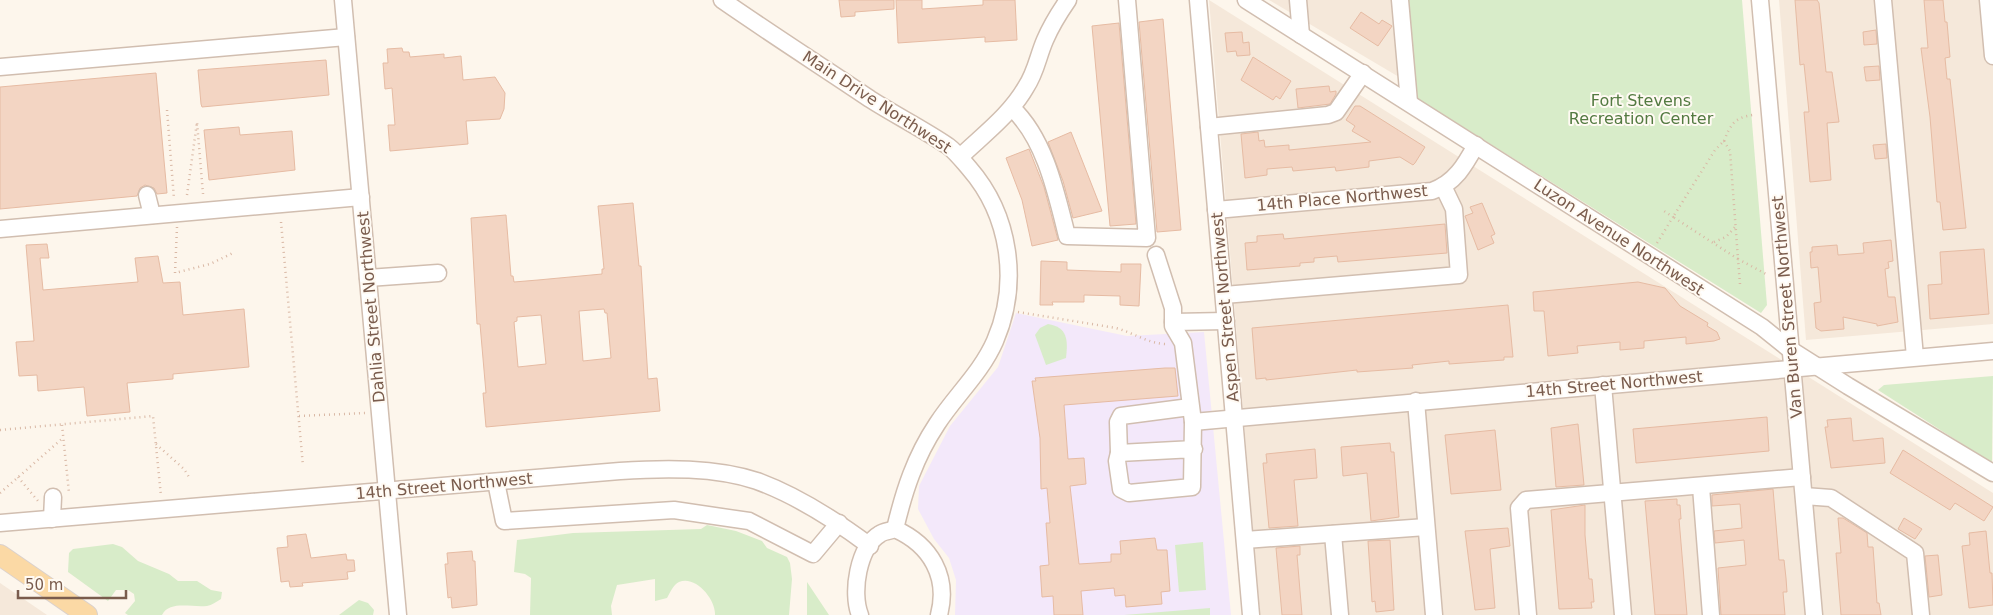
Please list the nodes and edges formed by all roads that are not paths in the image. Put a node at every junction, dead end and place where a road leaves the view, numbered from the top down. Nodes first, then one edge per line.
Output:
1 (343, 0) edge
2 (722, 0) edge
3 (1068, 0) edge
4 (1127, 0) edge
5 (1198, 0) edge
6 (1246, 0) edge
7 (1298, 0) edge
8 (1400, 0) edge
9 (1760, 0) edge
10 (1883, 0) edge
11 (1988, 0) edge
12 (1301, 35) junction
13 (346, 37) junction
14 (1993, 56) edge
15 (0, 67) edge
16 (1363, 73) junction
17 (1409, 102) junction
18 (1012, 108) junction
19 (1209, 127) junction
20 (1476, 146) junction
21 (960, 157) junction
22 (1443, 186) junction
23 (147, 195) dead end
24 (361, 197) junction
25 (1216, 210) junction
26 (152, 214) junction
27 (0, 229) edge
28 (1156, 255) dead end
29 (438, 273) dead end
30 (368, 278) junction
31 (1224, 295) junction
32 (1226, 321) junction
33 (1173, 322) junction
34 (1791, 349) junction
35 (1993, 351) edge
36 (1915, 358) junction
37 (1818, 366) junction
38 (1792, 368) junction
39 (1603, 385) junction
40 (1416, 401) junction
41 (1192, 414) junction
42 (1235, 417) junction
43 (1194, 449) junction
44 (1119, 453) junction
45 (1993, 473) edge
46 (1802, 477) junction
47 (496, 482) junction
48 (1701, 487) junction
49 (388, 491) junction
50 (1612, 493) junction
51 (53, 496) dead end
52 (1804, 496) junction
53 (47, 519) junction
54 (0, 523) edge
55 (839, 523) junction
56 (1426, 527) junction
57 (896, 529) junction
58 (1333, 534) junction
59 (1245, 540) junction
60 (870, 546) junction
61 (0, 555) edge
62 (87, 615) edge
63 (398, 615) edge
64 (860, 615) edge
65 (939, 615) edge
66 (1251, 615) edge
67 (1340, 615) edge
68 (1434, 615) edge
69 (1528, 615) edge
70 (1623, 615) edge
71 (1711, 615) edge
72 (1814, 615) edge
73 (1920, 615) edge

1 - 13 street, Dahlia Street Northwest
2 - 21 street, Main Drive Northwest
3 - 18 street
4 - 18 street
5 - 19 street, Aspen Street Northwest
6 - 12 street, Luzon Avenue Northwest
7 - 12 street
8 - 17 street
9 - 34 street, Van Buren Street Northwest
10 - 36 street
11 - 14 street
12 - 16 street, Luzon Avenue Northwest
13 - 15 street
13 - 24 street, Dahlia Street Northwest
16 - 17 street, Luzon Avenue Northwest
16 - 19 street
17 - 20 street, Luzon Avenue Northwest
18 - 21 street
19 - 25 street, Aspen Street Northwest
20 - 22 street, 14th Place Northwest
20 - 34 street, Luzon Avenue Northwest
21 - 57 street, Main Drive Northwest
22 - 25 street, 14th Place Northwest
22 - 31 street
23 - 26 street
24 - 26 street
24 - 30 street, Dahlia Street Northwest
25 - 31 street, Aspen Street Northwest
26 - 27 street
28 - 33 street
29 - 30 street
30 - 49 street, Dahlia Street Northwest
31 - 32 street, Aspen Street Northwest
32 - 33 street
32 - 42 street, Aspen Street Northwest
33 - 41 street
34 - 37 street, Luzon Avenue Northwest
34 - 38 street, Van Buren Street Northwest
35 - 36 street, 14th Street Northwest
36 - 37 street, 14th Street Northwest
37 - 38 street, 14th Street Northwest
37 - 45 street, Luzon Avenue Northwest
38 - 39 street, 14th Street Northwest
38 - 46 street, Van Buren Street Northwest
39 - 40 street, 14th Street Northwest
39 - 50 street
40 - 42 street, 14th Street Northwest
40 - 56 street
41 - 42 street, 14th Street Northwest
41 - 43 street
41 - 44 street, 14th Street Northwest
42 - 59 street, Aspen Street Northwest
43 - 44 street
43 - 44 street
46 - 48 street
46 - 52 street, Van Buren Street Northwest
47 - 49 street, 14th Street Northwest
47 - 55 street, 14th Street Northwest
47 - 55 street
48 - 50 street
48 - 71 street
49 - 53 street, 14th Street Northwest
49 - 63 street, Dahlia Street Northwest
50 - 69 street
50 - 70 street
51 - 53 street
52 - 72 street, Van Buren Street Northwest
52 - 73 street
53 - 54 street, 14th Street Northwest
55 - 60 street, 14th Street Northwest
56 - 58 street
56 - 68 street
57 - 60 street
57 - 65 street
58 - 59 street
58 - 67 street
59 - 66 street, Aspen Street Northwest
60 - 64 street
61 - 62 main road

